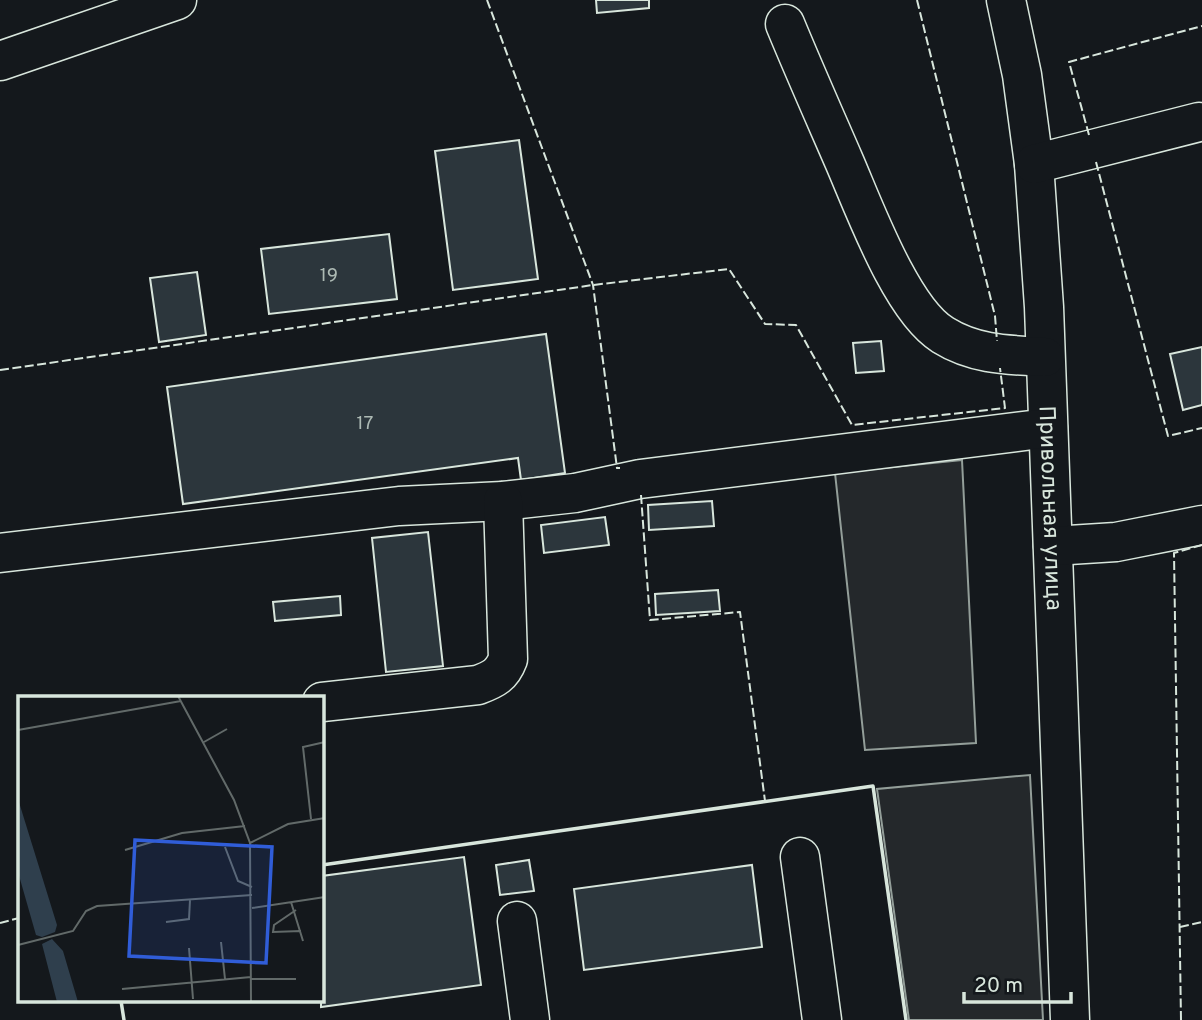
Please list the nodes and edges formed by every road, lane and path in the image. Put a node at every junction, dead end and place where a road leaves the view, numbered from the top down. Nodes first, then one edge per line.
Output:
1 (177, 0) edge
2 (1006, 0) edge
3 (785, 24) dead end
4 (0, 61) edge
5 (1199, 122) dead end
6 (1034, 164) junction
7 (1045, 357) junction
8 (1048, 428) junction
9 (503, 501) junction
10 (1202, 525) edge
11 (1053, 546) junction
12 (0, 553) edge
13 (324, 702) edge
14 (800, 857) dead end
15 (517, 921) dead end
16 (530, 1020) edge
17 (822, 1020) edge
18 (1070, 1020) edge

1 - 4 street
2 - 6 street, Привольная улица
3 - 7 street
5 - 6 street
6 - 7 street, Привольная улица
7 - 8 street, Привольная улица
8 - 9 street
8 - 11 street, Привольная улица
9 - 12 street
9 - 13 street
10 - 11 street
11 - 18 street, Привольная улица
14 - 17 street
15 - 16 street

